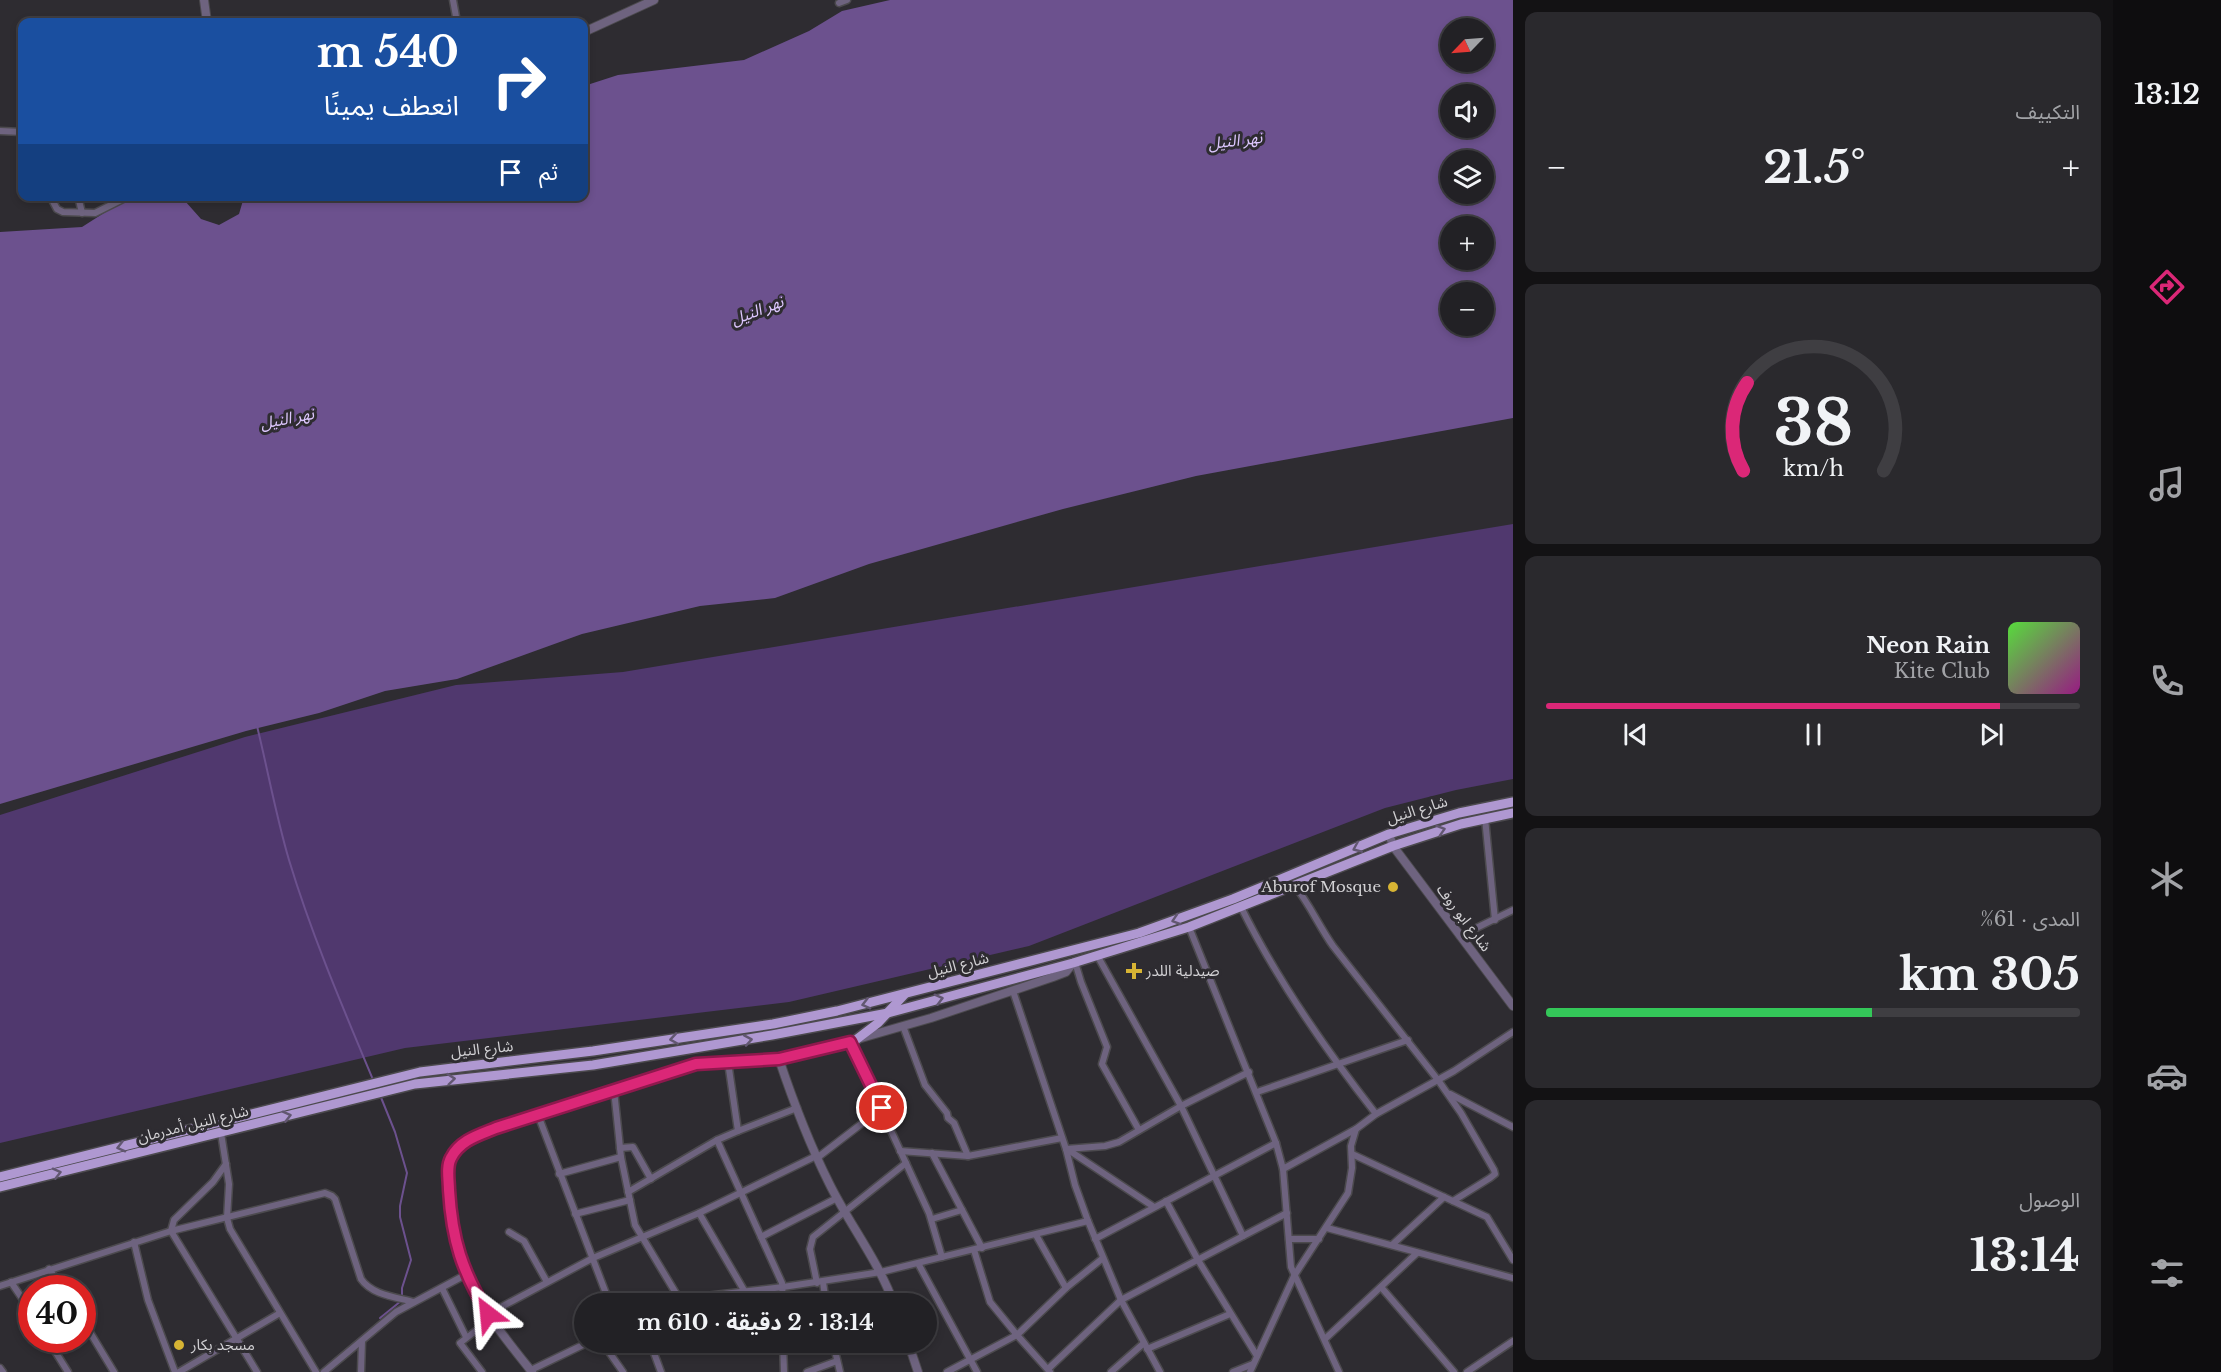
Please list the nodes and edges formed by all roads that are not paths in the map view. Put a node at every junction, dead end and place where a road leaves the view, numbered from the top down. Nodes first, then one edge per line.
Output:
1 (204, 0) edge
2 (453, 0) edge
3 (654, 0) edge
4 (847, 0) edge
5 (839, 3) dead end
6 (206, 18) edge
7 (456, 18) edge
8 (588, 30) edge
9 (0, 131) edge
10 (18, 132) edge
11 (53, 201) edge
12 (79, 201) edge
13 (120, 201) edge
14 (82, 213) junction
15 (1513, 802) edge
16 (1513, 813) edge
17 (1485, 818) junction
18 (1389, 834) junction
19 (1393, 846) junction
20 (1295, 886) junction
21 (1241, 907) junction
22 (1513, 910) edge
23 (1495, 920) junction
24 (1190, 927) junction
25 (1460, 936) junction
26 (1097, 955) junction
27 (1074, 962) junction
28 (1013, 991) junction
29 (904, 995) junction
30 (1513, 1006) edge
31 (888, 1013) junction
32 (903, 1026) junction
33 (1513, 1032) edge
34 (1408, 1040) junction
35 (852, 1042) junction
36 (779, 1059) junction
37 (728, 1062) junction
38 (1336, 1064) junction
39 (1249, 1072) junction
40 (1438, 1080) junction
41 (392, 1084) junction
42 (614, 1090) junction
43 (1257, 1092) junction
44 (1447, 1092) junction
45 (1181, 1106) junction
46 (797, 1108) junction
47 (882, 1108) junction
48 (1376, 1114) junction
49 (538, 1115) junction
50 (1513, 1127) edge
51 (1356, 1129) junction
52 (1139, 1130) junction
53 (738, 1131) junction
54 (221, 1133) junction
55 (1062, 1138) junction
56 (717, 1140) junction
57 (1276, 1143) junction
58 (620, 1148) junction
59 (1066, 1149) junction
60 (900, 1150) junction
61 (932, 1153) junction
62 (1352, 1154) junction
63 (968, 1156) junction
64 (621, 1157) junction
65 (817, 1157) junction
66 (906, 1163) junction
67 (226, 1164) junction
68 (1283, 1169) junction
69 (559, 1174) junction
70 (1214, 1176) junction
71 (0, 1178) edge
72 (651, 1179) junction
73 (0, 1187) edge
74 (628, 1192) junction
75 (742, 1193) junction
76 (1444, 1197) junction
77 (837, 1198) junction
78 (630, 1200) junction
79 (1166, 1201) junction
80 (1453, 1201) junction
81 (1154, 1207) junction
82 (962, 1210) junction
83 (845, 1212) junction
84 (575, 1214) junction
85 (699, 1214) junction
86 (1287, 1214) junction
87 (227, 1218) junction
88 (932, 1219) junction
89 (1088, 1221) junction
90 (1327, 1228) junction
91 (171, 1231) junction
92 (509, 1232) dead end
93 (1036, 1235) junction
94 (1243, 1236) junction
95 (761, 1237) junction
96 (642, 1239) junction
97 (1095, 1239) junction
98 (1289, 1239) junction
99 (1319, 1239) junction
100 (135, 1242) junction
101 (1392, 1245) junction
102 (982, 1248) junction
103 (974, 1250) junction
104 (1416, 1253) junction
105 (942, 1257) junction
106 (592, 1258) junction
107 (1102, 1258) junction
108 (1198, 1260) junction
109 (1513, 1260) edge
110 (919, 1265) junction
111 (49, 1269) junction
112 (881, 1272) junction
113 (466, 1274) junction
114 (53, 1275) edge
115 (1294, 1276) junction
116 (1513, 1278) edge
117 (547, 1281) junction
118 (11, 1282) junction
119 (820, 1282) junction
120 (0, 1286) edge
121 (783, 1287) junction
122 (1381, 1287) junction
123 (442, 1288) junction
124 (1066, 1288) junction
125 (18, 1292) edge
126 (745, 1292) junction
127 (606, 1293) edge
128 (676, 1293) edge
129 (737, 1293) edge
130 (783, 1293) edge
131 (823, 1293) edge
132 (889, 1293) edge
133 (1121, 1300) junction
134 (414, 1302) junction
135 (280, 1313) junction
136 (1230, 1314) junction
137 (489, 1317) junction
138 (1017, 1335) junction
139 (466, 1337) junction
140 (236, 1338) junction
141 (1325, 1339) junction
142 (362, 1341) junction
143 (1513, 1341) edge
144 (96, 1342) edge
145 (1146, 1346) junction
146 (574, 1350) edge
147 (56, 1353) edge
148 (610, 1353) edge
149 (654, 1353) edge
150 (783, 1353) edge
151 (835, 1353) edge
152 (912, 1353) edge
153 (1257, 1356) junction
154 (970, 1360) junction
155 (837, 1361) junction
156 (1253, 1364) junction
157 (0, 1368) edge
158 (531, 1371) edge
159 (1049, 1371) edge
160 (3, 1372) edge
161 (68, 1372) edge
162 (114, 1372) edge
163 (177, 1372) edge
164 (257, 1372) edge
165 (316, 1372) edge
166 (324, 1372) edge
167 (361, 1372) edge
168 (482, 1372) edge
169 (623, 1372) edge
170 (661, 1372) edge
171 (784, 1372) edge
172 (807, 1372) edge
173 (840, 1372) edge
174 (918, 1372) edge
175 (947, 1372) edge
176 (977, 1372) edge
177 (1111, 1372) edge
178 (1160, 1372) edge
179 (1233, 1372) edge
180 (1250, 1372) edge
181 (1339, 1372) edge
182 (1454, 1372) edge
183 (1467, 1372) edge

1 - 6 street
2 - 7 street
3 - 8 street
4 - 5 street
9 - 10 street
11 - 14 street
12 - 14 street
13 - 14 street
15 - 18 main road, شارع النيل
16 - 17 main road, شارع النيل
19 -> 17 main road, شارع النيل
17 - 23 street
18 - 19 street, شارع ابو روف
18 -> 29 main road, شارع النيل
19 - 20 main road, شارع النيل
19 - 25 street, شارع ابو روف
20 - 21 main road, شارع النيل
20 - 34 street
21 - 24 main road, شارع النيل
21 - 38 street
22 - 23 street
23 - 25 street
24 - 26 main road, شارع النيل
24 - 39 street
25 - 30 street, شارع ابو روف
26 - 27 main road, شارع النيل
26 - 45 street
27 - 28 street
31 -> 27 main road, شارع النيل
27 - 52 street
28 - 32 street
28 - 55 street
29 - 31 main road
29 -> 41 main road, شارع النيل
31 - 35 main road
41 -> 31 main road, شارع النيل
32 - 35 street
32 - 63 street
33 - 40 street
34 - 38 street
34 - 40 street
35 - 36 street
35 - 47 street
36 - 37 street
36 - 46 street
37 - 42 street
37 - 53 street
38 - 43 street
38 - 48 street
39 - 43 street
39 - 45 street
40 - 44 street
40 - 48 street
54 -> 41 main road, شارع النيل أمدرمان
41 -> 71 main road
42 - 49 street
42 - 58 street
43 - 57 street
44 - 50 street
44 - 80 street
45 - 52 street
45 - 70 street
46 - 53 street
46 - 65 street
47 - 60 street
47 - 65 street
48 - 51 street
49 - 69 street
49 - 113 street
51 - 62 street
51 - 68 street
52 - 59 street
53 - 56 street
54 - 67 street
73 -> 54 main road, شارع النيل أمدرمان
55 - 59 street
55 - 63 street
56 - 72 street
56 - 75 street
57 - 68 street
57 - 70 street
58 - 64 street
58 - 72 street
59 - 81 street
59 - 89 street
60 - 61 street
60 - 66 street
61 - 63 street
61 - 82 street
62 - 76 street
62 - 90 street
64 - 69 street
64 - 74 street
65 - 75 street
65 - 77 street
66 - 83 street
66 - 88 street
67 - 87 street
67 - 91 street
68 - 86 street
69 - 84 street
70 - 79 street
70 - 94 street
72 - 74 street
74 - 78 street
75 - 85 street
75 - 95 street
76 - 80 street
76 - 101 street
77 - 83 street
77 - 95 street
78 - 84 street
78 - 96 street
79 - 81 street
79 - 108 street
80 - 109 street
81 - 97 street
82 - 88 street
82 - 102 street
83 - 112 street
83 - 119 street
84 - 106 street
85 - 96 street
85 - 126 street
86 - 94 street
86 - 98 street
87 - 91 street
87 - 134 street
87 - 135 street
88 - 105 street
89 - 93 street
89 - 97 street
90 - 99 street
90 - 101 street
91 - 100 street
91 - 140 street
92 - 117 street
93 - 102 street
93 - 124 street
94 - 108 street
95 - 121 street
96 - 106 street
96 - 128 street
97 - 107 street
98 - 99 street
98 - 115 street
99 - 115 street
100 - 111 street
100 - 163 street
101 - 104 street
102 - 103 street
103 - 105 street
103 - 138 street
104 - 116 street
104 - 122 street
105 - 110 street
106 - 117 street
106 - 127 street
107 - 124 street
107 - 133 street
108 - 133 street
108 - 136 street
110 - 112 street
110 - 154 street
111 - 114 street
111 - 118 street
112 - 119 street
112 - 132 street
113 - 123 street
113 - 137 street
115 - 141 street
115 - 153 street
117 - 137 street
118 - 120 street
118 - 125 street
119 - 121 street
119 - 131 street
121 - 126 street
121 - 130 street
122 - 141 street
122 - 182 street
123 - 134 street
123 - 139 street
124 - 138 street
126 - 129 street
133 - 145 street
133 - 159 street
134 - 142 street
135 - 140 street
135 - 165 street
136 - 145 street
136 - 153 street
137 - 139 street
137 - 158 street
138 - 154 street
138 - 159 street
139 - 168 street
140 - 163 street
140 - 164 street
141 - 181 street
142 - 166 street
142 - 167 street
143 - 183 street
144 - 162 street
145 - 177 street
145 - 178 street
146 - 158 street
147 - 161 street
148 - 169 street
149 - 170 street
150 - 171 street
151 - 155 street
152 - 174 street
153 - 156 street
154 - 175 street
154 - 176 street
155 - 172 street
155 - 173 street
156 - 179 street
156 - 180 street
157 - 160 street

